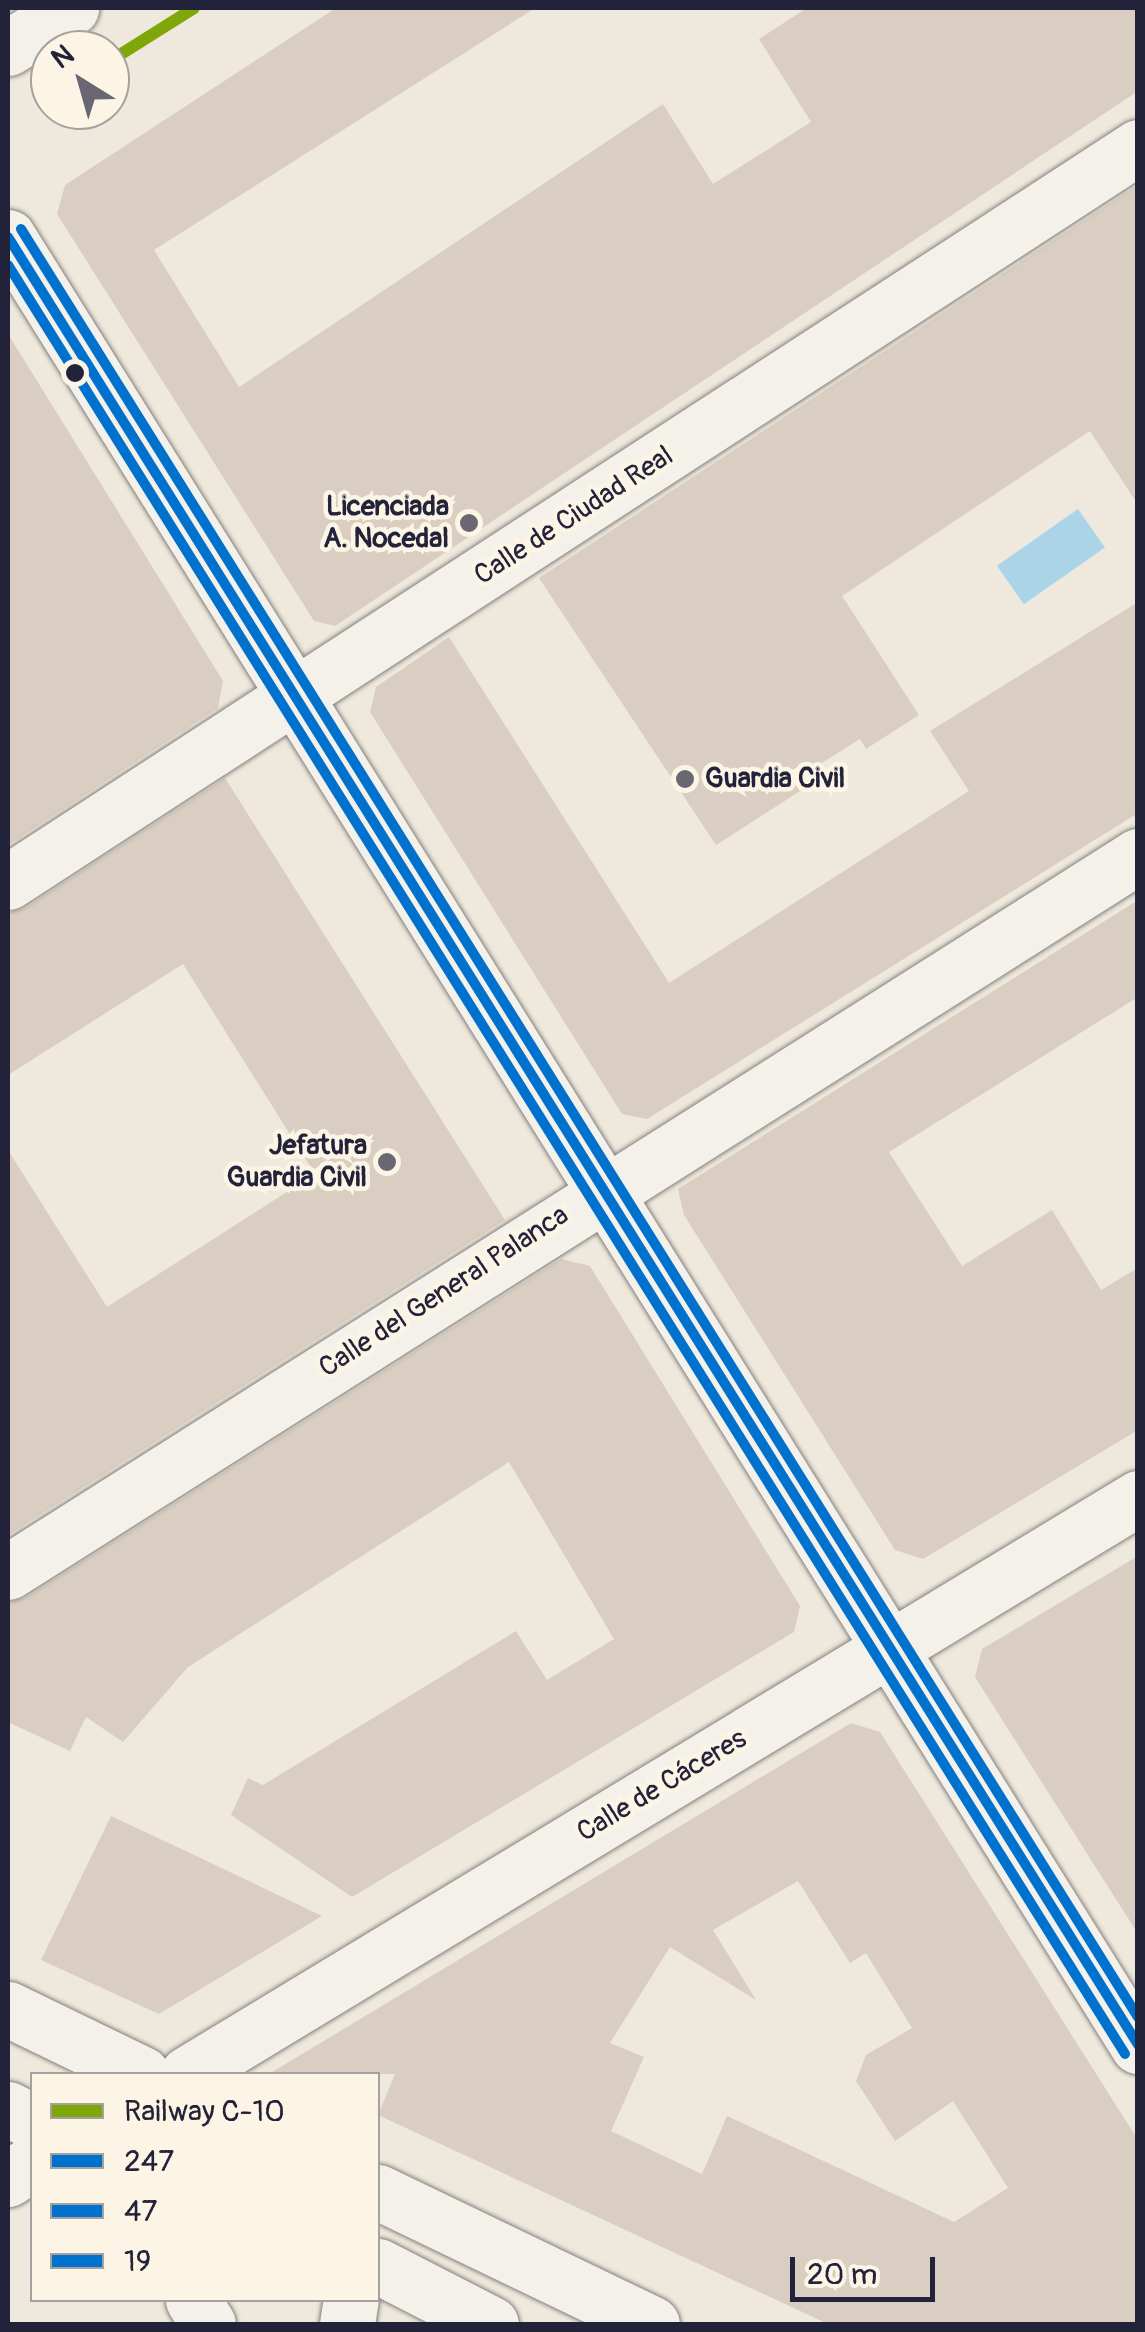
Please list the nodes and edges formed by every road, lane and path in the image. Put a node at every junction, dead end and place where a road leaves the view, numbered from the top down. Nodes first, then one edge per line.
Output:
1 (71, 8) edge
2 (8, 48) edge
3 (1138, 147) edge
4 (8, 237) edge
5 (296, 698) junction
6 (1138, 856) edge
7 (8, 882) edge
8 (605, 1188) junction
9 (1138, 1498) edge
10 (8, 1572) edge
11 (891, 1646) junction
12 (8, 2009) edge
13 (1138, 2046) edge
14 (138, 2072) edge
15 (190, 2072) edge
16 (30, 2164) edge
17 (8, 2179) edge
18 (380, 2193) edge
19 (380, 2267) edge
20 (194, 2302) edge
21 (208, 2324) edge
22 (491, 2324) edge
23 (652, 2324) edge

1 - 2 street
3 - 5 street, Calle de Ciudad Real
4 - 5 street
5 - 7 street, Calle de Ciudad Real
5 - 8 street
6 - 8 street, Calle del General Palanca
8 - 10 street, Calle del General Palanca
8 - 11 street
9 - 11 street, Calle de Cáceres
11 - 13 street
11 - 15 street, Calle de Cáceres
12 - 14 street
16 - 17 street
18 - 23 street
19 - 22 street
20 - 21 street

